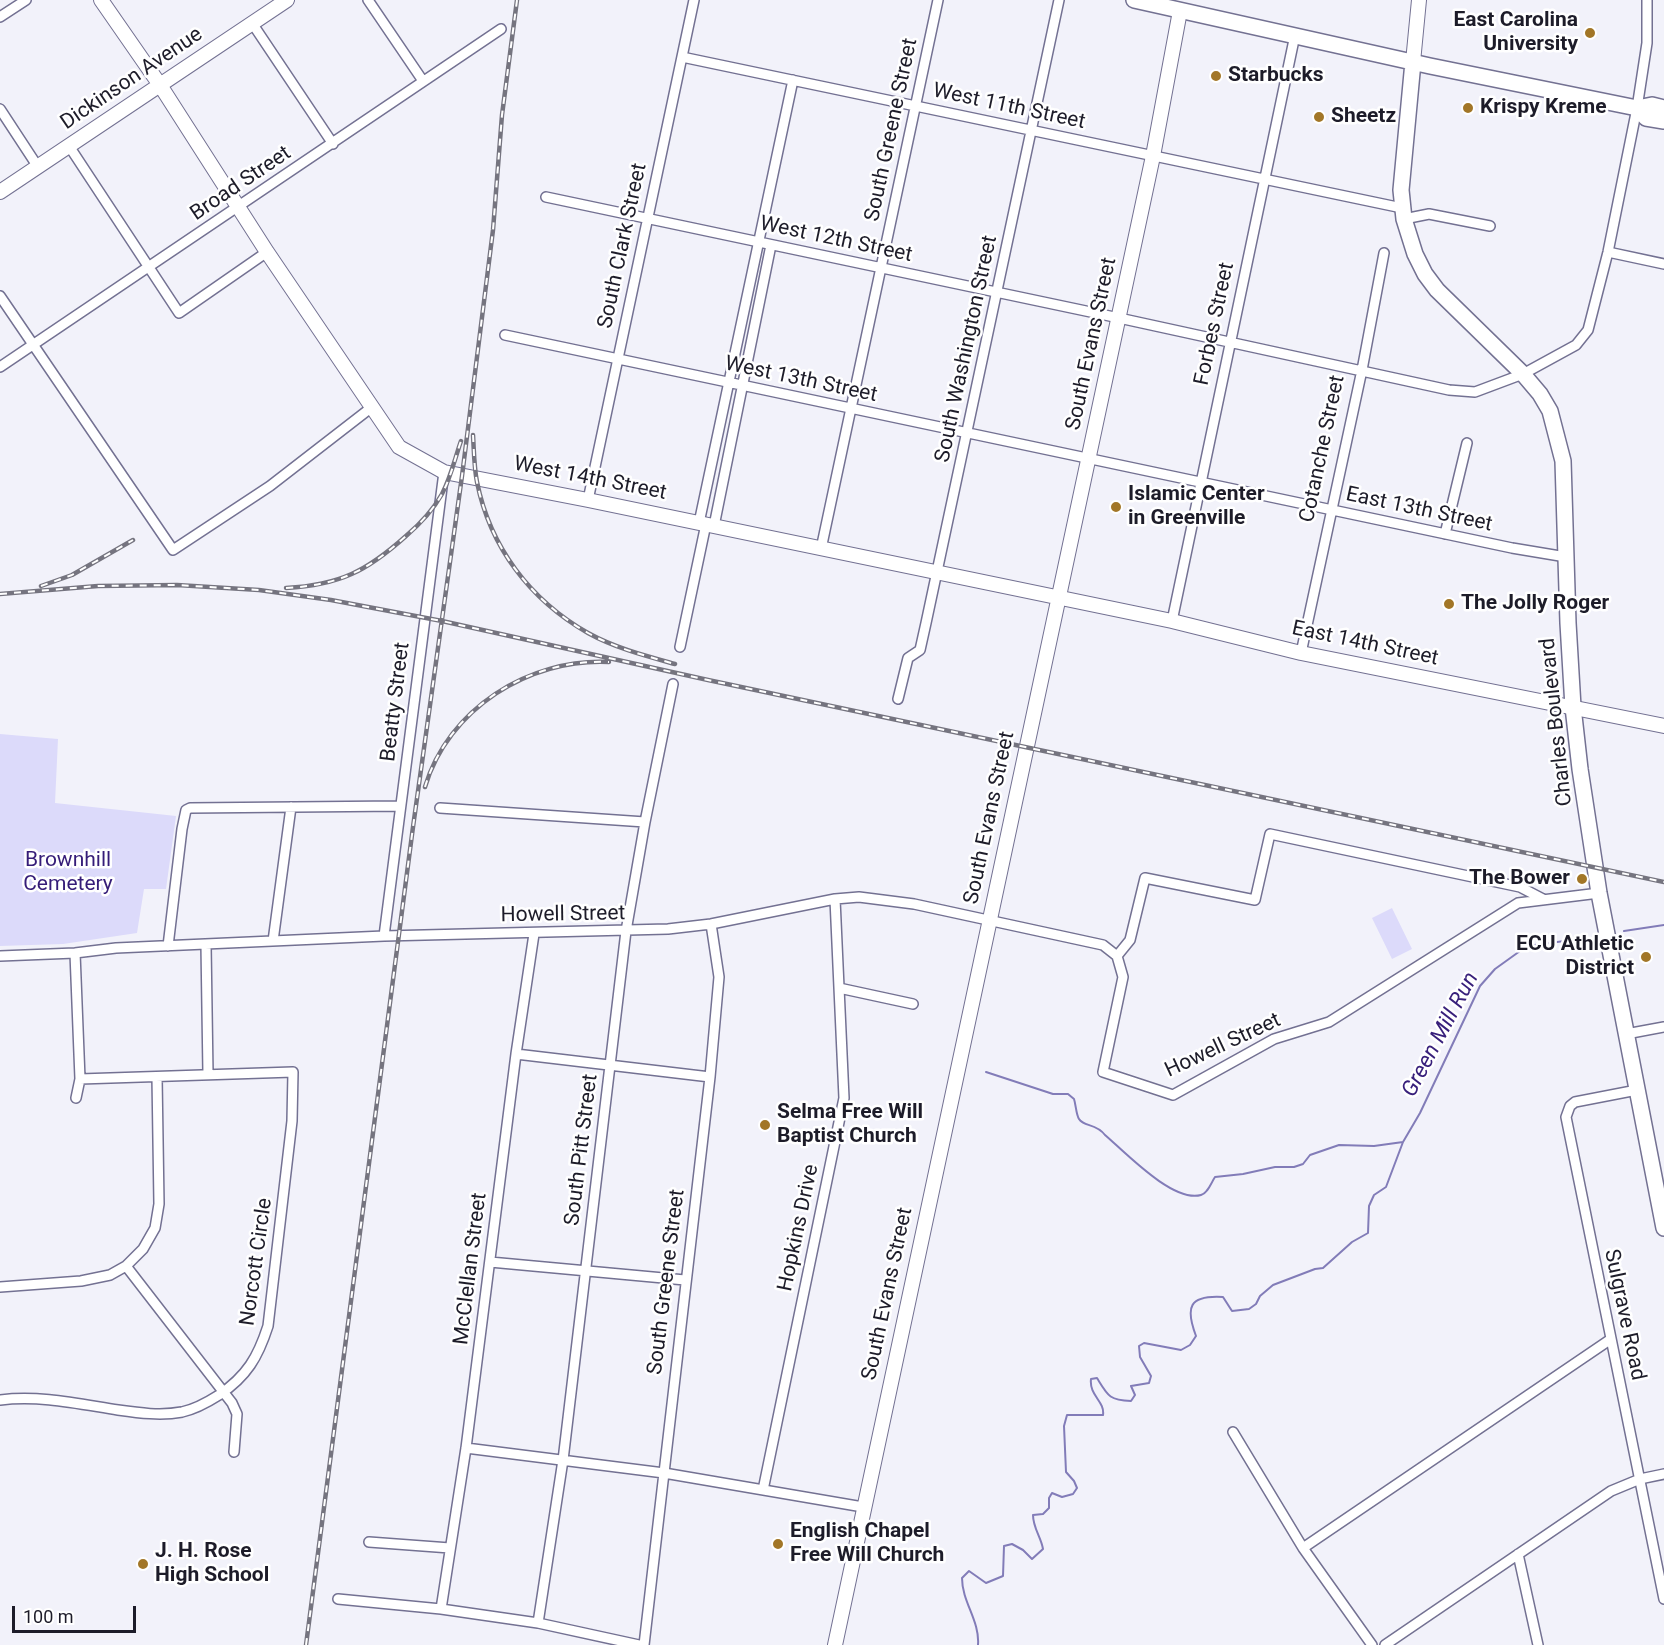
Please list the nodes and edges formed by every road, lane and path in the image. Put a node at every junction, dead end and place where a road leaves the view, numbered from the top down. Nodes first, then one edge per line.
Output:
1 (26, 0) edge
2 (101, 0) edge
3 (368, 0) edge
4 (693, 0) edge
5 (938, 0) edge
6 (1059, 0) edge
7 (1134, 0) edge
8 (1419, 0) edge
9 (1647, 0) edge
10 (282, 1) edge
11 (1181, 5) edge
12 (0, 17) edge
13 (252, 23) junction
14 (501, 29) dead end
15 (1295, 35) junction
16 (682, 57) junction
17 (1413, 62) junction
18 (793, 80) junction
19 (423, 81) junction
20 (160, 84) junction
21 (915, 106) junction
22 (1638, 108) junction
23 (1664, 108) edge
24 (0, 109) edge
25 (1664, 121) edge
26 (1031, 130) junction
27 (333, 144) junction
28 (69, 146) junction
29 (1153, 156) junction
30 (38, 167) junction
31 (1264, 180) junction
32 (0, 192) edge
33 (546, 197) dead end
34 (238, 208) junction
35 (1403, 213) junction
36 (647, 219) junction
37 (1490, 226) dead end
38 (759, 242) junction
39 (771, 245) junction
40 (267, 252) junction
41 (1608, 252) junction
42 (1384, 253) dead end
43 (1664, 264) edge
44 (147, 268) junction
45 (881, 268) junction
46 (997, 292) junction
47 (0, 296) edge
48 (1119, 318) junction
49 (505, 335) dead end
50 (1230, 342) junction
51 (33, 345) junction
52 (617, 359) junction
53 (0, 367) edge
54 (1362, 370) junction
55 (1522, 374) junction
56 (729, 383) junction
57 (742, 386) junction
58 (372, 407) junction
59 (851, 409) junction
60 (967, 434) junction
61 (1467, 443) dead end
62 (1089, 459) junction
63 (444, 472) junction
64 (1200, 482) junction
65 (588, 500) junction
66 (1332, 509) junction
67 (706, 524) junction
68 (1445, 534) junction
69 (821, 549) junction
70 (1566, 556) junction
71 (937, 573) junction
72 (1059, 599) junction
73 (1172, 621) junction
74 (680, 647) dead end
75 (1301, 653) junction
76 (673, 684) dead end
77 (898, 699) dead end
78 (1573, 707) junction
79 (1664, 726) edge
80 (400, 806) junction
81 (291, 807) junction
82 (440, 808) dead end
83 (645, 822) junction
84 (1511, 885) junction
85 (1599, 893) junction
86 (835, 899) junction
87 (1543, 899) junction
88 (1518, 903) junction
89 (989, 920) junction
90 (711, 924) junction
91 (626, 932) junction
92 (534, 934) junction
93 (384, 936) junction
94 (273, 941) junction
95 (206, 945) junction
96 (168, 946) junction
97 (75, 953) junction
98 (0, 956) edge
99 (1117, 956) junction
100 (839, 988) junction
101 (913, 1004) dead end
102 (1664, 1027) edge
103 (1626, 1034) junction
104 (516, 1054) junction
105 (610, 1065) junction
106 (208, 1074) junction
107 (157, 1077) junction
108 (710, 1077) junction
109 (80, 1079) junction
110 (1637, 1090) junction
111 (76, 1098) dead end
112 (1664, 1228) edge
113 (490, 1262) junction
114 (126, 1266) junction
115 (586, 1271) junction
116 (685, 1280) junction
117 (0, 1287) edge
118 (1611, 1339) junction
119 (224, 1392) junction
120 (0, 1400) edge
121 (1233, 1432) dead end
122 (466, 1448) junction
123 (234, 1452) dead end
124 (563, 1460) junction
125 (664, 1473) junction
126 (1664, 1474) edge
127 (1640, 1479) junction
128 (763, 1490) junction
129 (863, 1507) junction
130 (369, 1542) dead end
131 (450, 1548) junction
132 (1304, 1548) junction
133 (1518, 1554) junction
134 (338, 1599) dead end
135 (1664, 1599) edge
136 (441, 1609) junction
137 (538, 1623) junction
138 (639, 1645) edge
139 (644, 1645) edge
140 (835, 1645) edge
141 (1372, 1645) edge
142 (1385, 1645) edge
143 (1538, 1645) edge

1 - 12 street
2 - 20 main road, West 14th Street
3 - 19 street
4 - 16 street, South Clark Street
5 - 21 street, South Greene Street
6 - 26 street, South Washington Street
7 - 11 main road
8 - 17 main road
9 - 22 street, West 12th Street
10 - 13 main road, Dickinson Avenue
11 - 15 main road
11 - 29 main road, South Evans Street
13 - 20 main road, Dickinson Avenue
13 - 27 street
14 - 19 street, Broad Street
15 - 17 main road
15 - 31 street, Forbes Street
16 - 18 street, West 11th Street
16 - 36 street, South Clark Street
17 - 22 main road
17 - 35 main road, Charles Boulevard
18 - 21 street, West 11th Street
18 - 38 street
19 - 27 street, Broad Street
20 - 28 main road, Dickinson Avenue
20 - 34 main road, West 14th Street
21 - 26 street, West 11th Street
21 - 45 street, South Greene Street
22 - 23 main road
22 - 25 main road
22 - 41 street, West 12th Street
24 - 30 street
26 - 29 street, West 11th Street
26 - 46 street, South Washington Street
27 - 34 street, Broad Street
28 - 30 main road, Dickinson Avenue
28 - 44 street
29 - 31 street, West 11th Street
29 - 48 main road, South Evans Street
30 - 32 main road, Dickinson Avenue
31 - 35 street, West 11th Street
31 - 50 street, Forbes Street
33 - 36 street, West 12th Street
34 - 40 main road, West 14th Street
34 - 44 street, Broad Street
35 - 37 street, West 11th Street
35 - 55 main road, Charles Boulevard
36 - 38 street, West 12th Street
36 - 52 street, South Clark Street
38 - 39 street, West 12th Street
38 - 56 street
39 - 45 street, West 12th Street
39 - 57 street
40 - 44 street
40 - 58 main road, West 14th Street
41 - 43 street
41 - 55 street, West 12th Street
42 - 54 street, Cotanche Street
44 - 51 street, Broad Street
45 - 46 street, West 12th Street
45 - 59 street, South Greene Street
46 - 48 street, West 12th Street
46 - 60 street, South Washington Street
47 - 51 street
48 - 50 street, West 12th Street
48 - 62 main road, South Evans Street
49 - 52 street, West 13th Street
50 - 54 street, West 12th Street
50 - 64 street, Forbes Street
51 - 53 street, Broad Street
51 - 58 street
52 - 56 street, West 13th Street
52 - 65 street, South Clark Street
54 - 55 street, West 12th Street
54 - 66 street, Cotanche Street
55 - 70 main road, Charles Boulevard
56 - 57 street, West 13th Street
56 - 67 street
57 - 59 street, West 13th Street
57 - 67 street
58 - 63 main road, West 14th Street
59 - 60 street, West 13th Street
59 - 69 street, South Greene Street
60 - 62 street, West 13th Street
60 - 71 street, South Washington Street
61 - 68 street
62 - 64 street, East 13th Street
62 - 72 main road, South Evans Street
63 - 65 main road, West 14th Street
63 - 80 street, Beatty Street
64 - 66 street, East 13th Street
64 - 73 street, Forbes Street
65 - 67 main road, West 14th Street
66 - 68 street, East 13th Street
66 - 75 street, Cotanche Street
67 - 69 main road, West 14th Street
67 - 74 street
68 - 70 street, East 13th Street
69 - 71 main road, West 14th Street
70 - 78 main road, Charles Boulevard
71 - 72 main road, West 14th Street
71 - 77 street, South Washington Street
72 - 73 main road, East 14th Street
72 - 89 main road, South Evans Street
73 - 75 main road, East 14th Street
75 - 78 main road, East 14th Street
76 - 83 street, South Pitt Street
78 - 79 main road, East 14th Street
78 - 85 main road, Charles Boulevard
80 - 81 street
80 - 93 street, Beatty Street
81 - 94 street
81 - 96 street
82 - 83 street
83 - 91 street, South Pitt Street
84 - 87 street
84 - 88 street
84 - 99 street
85 - 87 street, Howell Street
85 - 103 main road, Charles Boulevard
86 - 89 street, Howell Street
86 - 90 street, Howell Street
86 - 100 street, Hopkins Drive
87 - 88 street, Howell Street
88 - 99 street, Howell Street
89 - 99 street, Howell Street
89 - 129 main road, South Evans Street
90 - 91 street, Howell Street
90 - 108 street, South Greene Street
91 - 92 street, Howell Street
91 - 105 street, South Pitt Street
92 - 93 street, Howell Street
92 - 104 street, McClellan Street
93 - 94 street, Howell Street
94 - 95 street, Howell Street
95 - 96 street, Howell Street
95 - 106 street
96 - 97 street, Howell Street
97 - 98 street, Howell Street
97 - 109 street
100 - 101 street
100 - 128 street, Hopkins Drive
102 - 103 street
103 - 110 main road, Charles Boulevard
104 - 105 street
104 - 113 street, McClellan Street
105 - 108 street
105 - 115 street, South Pitt Street
106 - 107 street
106 - 119 street, Norcott Circle
107 - 109 street
107 - 114 street
108 - 116 street, South Greene Street
109 - 111 street
110 - 112 main road, Charles Boulevard
110 - 118 street, Sulgrave Road
113 - 115 street
113 - 122 street, McClellan Street
114 - 117 street
114 - 119 street
115 - 116 street
115 - 124 street, South Pitt Street
116 - 125 street, South Greene Street
118 - 127 street, Sulgrave Road
118 - 132 street
119 - 120 street, Norcott Circle
119 - 123 street
121 - 132 street
122 - 124 street
122 - 131 street, McClellan Street
124 - 125 street
124 - 137 street, South Pitt Street
125 - 128 street
125 - 139 street, South Greene Street
126 - 127 street
127 - 133 street
127 - 135 street, Sulgrave Road
128 - 129 street
129 - 140 main road, South Evans Street
130 - 131 street
131 - 136 street, McClellan Street
132 - 141 street
133 - 142 street
133 - 143 street
134 - 136 street
136 - 137 street
137 - 138 street

